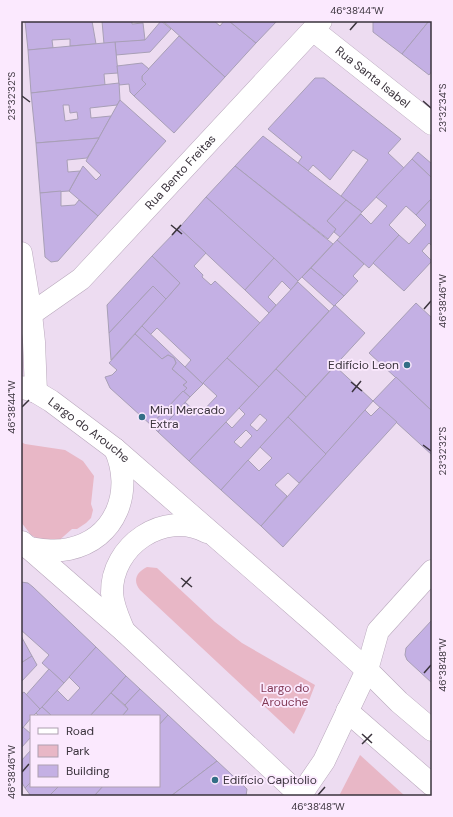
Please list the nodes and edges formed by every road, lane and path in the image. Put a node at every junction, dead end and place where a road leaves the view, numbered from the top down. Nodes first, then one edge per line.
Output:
1 (317, 26) edge
2 (432, 124) edge
3 (21, 253) edge
4 (31, 314) junction
5 (28, 390) edge
6 (115, 449) junction
7 (217, 538) junction
8 (25, 544) edge
9 (432, 571) edge
10 (124, 631) junction
11 (367, 670) junction
12 (347, 711) junction
13 (432, 730) edge
14 (432, 786) edge
15 (300, 796) edge

1 - 2 street, Rua Santa Isabel
1 - 4 street, Rua Bento Freitas
3 - 4 street
4 - 5 street
5 - 6 street, Largo do Arouche
6 - 7 street, Largo do Arouche
6 - 8 street
7 - 10 street
7 - 11 street, Largo do Arouche
8 - 10 street
9 - 11 street
10 - 15 street
11 - 12 street
11 - 13 street, Largo do Arouche
12 - 14 street
12 - 15 street

